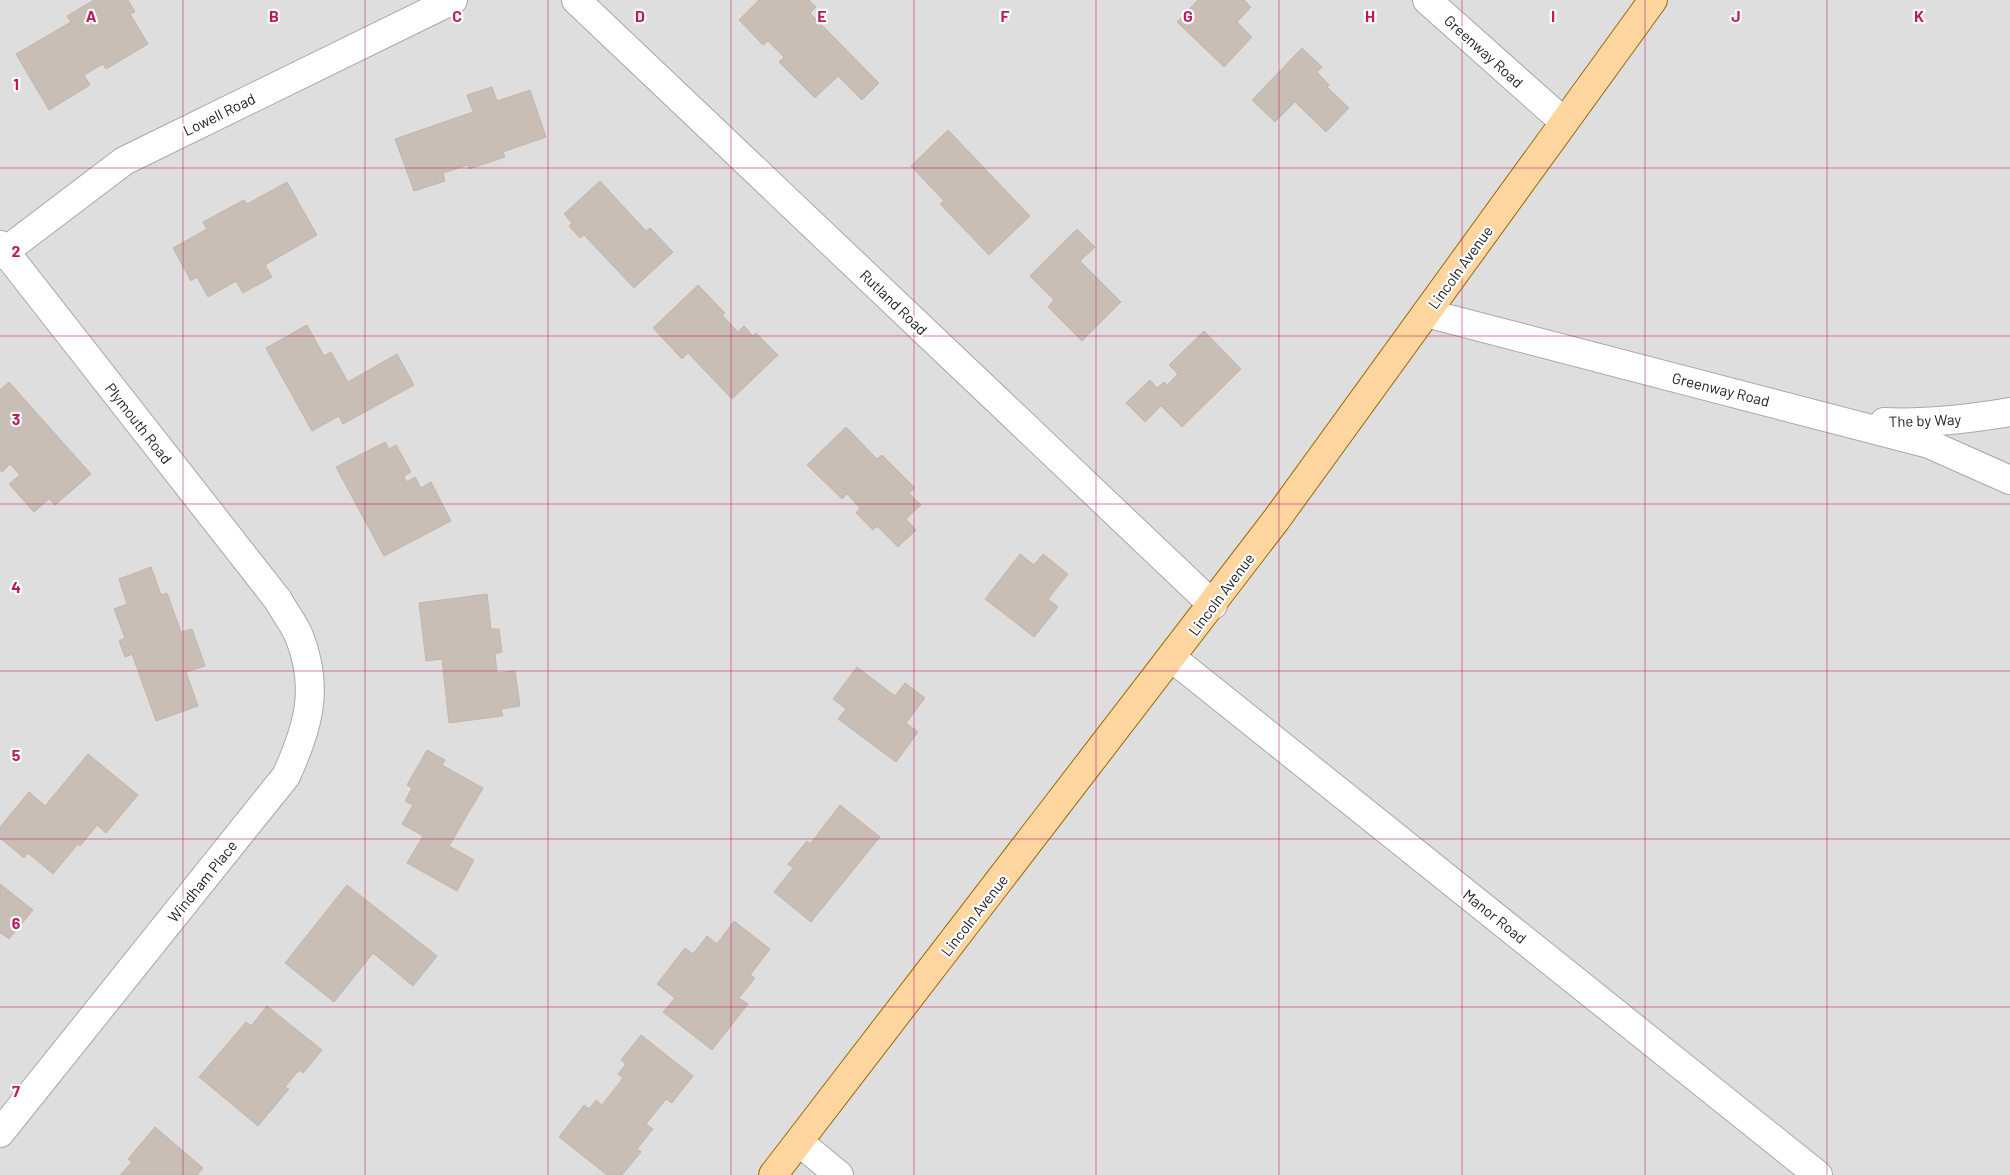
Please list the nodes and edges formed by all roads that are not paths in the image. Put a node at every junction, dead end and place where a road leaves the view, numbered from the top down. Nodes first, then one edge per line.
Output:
1 (453, 0) edge
2 (576, 0) edge
3 (1427, 0) edge
4 (1653, 0) edge
5 (1564, 122) junction
6 (2, 250) edge
7 (1426, 314) junction
8 (2010, 412) edge
9 (1840, 420) junction
10 (2010, 480) edge
11 (278, 600) joint
12 (1213, 605) junction
13 (1172, 658) junction
14 (0, 1133) edge
15 (799, 1142) junction
16 (773, 1175) edge
17 (839, 1175) edge
18 (1818, 1175) edge

1 - 6 street, Lowell Road
2 - 12 street, Rutland Road
3 - 5 street, Greenway Road
4 - 5 main road, Lincoln Avenue
5 - 7 main road, Lincoln Avenue
6 - 11 street, Plymouth Road
7 - 9 street, Greenway Road
7 - 12 main road, Lincoln Avenue
8 - 9 street, The by Way
9 - 10 street, Greenway Road
11 - 14 street, Windham Place
12 - 13 main road, Lincoln Avenue
13 - 15 main road, Lincoln Avenue
13 - 18 street, Manor Road
15 - 16 main road, Lincoln Avenue
15 - 17 street

